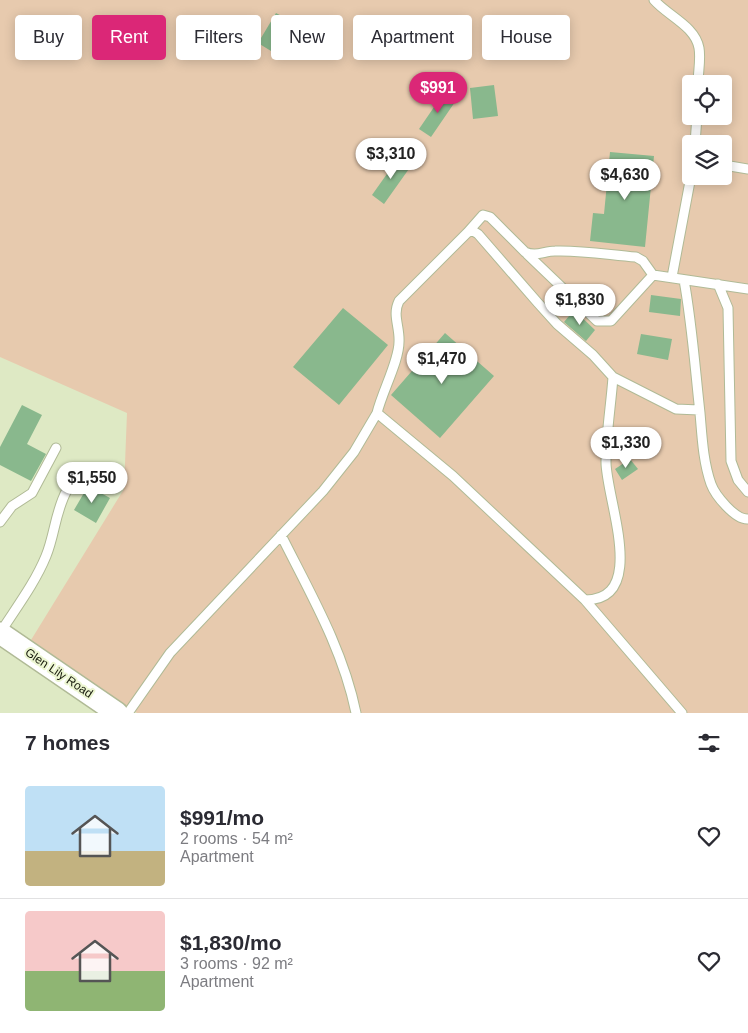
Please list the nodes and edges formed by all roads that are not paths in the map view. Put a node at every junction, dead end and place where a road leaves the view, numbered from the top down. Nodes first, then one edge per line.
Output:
1 (654, 0) edge
2 (698, 75) edge
3 (732, 166) edge
4 (748, 169) edge
5 (689, 185) edge
6 (468, 232) junction
7 (525, 252) junction
8 (653, 275) junction
9 (672, 276) junction
10 (684, 280) junction
11 (718, 284) junction
12 (748, 289) edge
13 (613, 377) junction
14 (699, 410) junction
15 (377, 413) junction
16 (56, 448) dead end
17 (68, 490) dead end
18 (748, 492) edge
19 (748, 519) edge
20 (0, 522) edge
21 (281, 535) junction
22 (585, 600) junction
23 (0, 633) edge
24 (117, 713) edge
25 (128, 713) edge
26 (356, 713) edge
27 (682, 713) edge

1 - 2 lane
3 - 4 lane
5 - 9 lane
6 - 7 lane
6 - 13 lane
6 - 15 lane
7 - 8 lane
7 - 8 lane
8 - 9 lane
9 - 10 lane
10 - 11 lane
10 - 14 lane
11 - 12 lane
11 - 18 lane
13 - 14 lane
13 - 22 lane
14 - 19 lane
15 - 21 lane
15 - 22 lane
16 - 20 lane
17 - 23 lane
21 - 25 lane
21 - 26 lane
22 - 27 lane
23 - 24 street, Glen Lily Road

